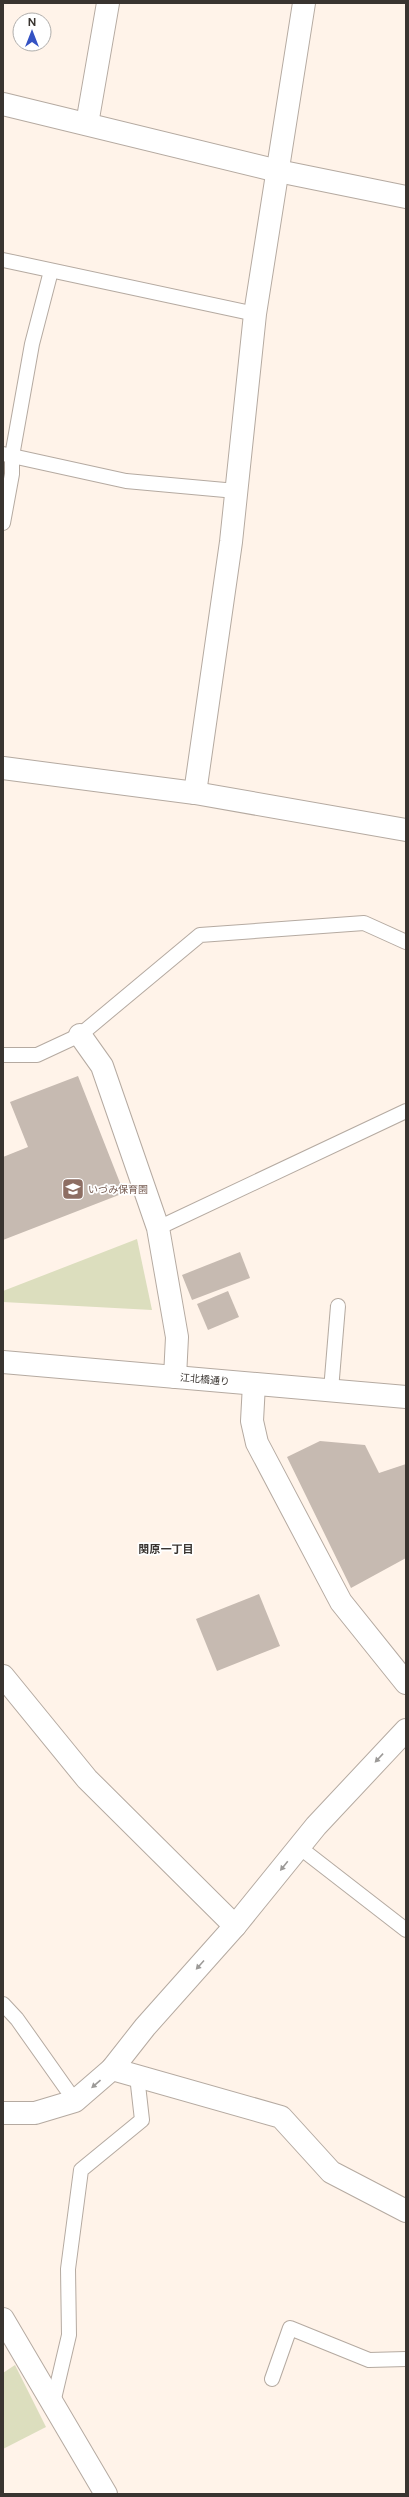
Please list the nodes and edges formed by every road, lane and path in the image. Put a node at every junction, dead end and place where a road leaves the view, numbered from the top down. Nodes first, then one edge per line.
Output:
1 (108, 3) edge
2 (304, 3) edge
3 (3, 104) edge
4 (86, 124) junction
5 (278, 171) junction
6 (406, 197) edge
7 (3, 260) edge
8 (51, 271) junction
9 (255, 314) junction
10 (7, 455) edge
11 (236, 491) junction
12 (3, 524) edge
13 (3, 768) edge
14 (195, 793) junction
15 (406, 830) edge
16 (406, 942) edge
17 (80, 1035) junction
18 (3, 1055) edge
19 (406, 1111) edge
20 (158, 1228) junction
21 (338, 1306) dead end
22 (3, 1362) edge
23 (175, 1377) junction
24 (254, 1384) junction
25 (331, 1390) junction
26 (406, 1397) edge
27 (3, 1676) edge
28 (406, 1683) edge
29 (406, 1730) edge
30 (299, 1847) junction
31 (235, 1926) junction
32 (406, 1930) edge
33 (3, 2004) edge
34 (112, 2069) junction
35 (137, 2076) junction
36 (75, 2101) junction
37 (3, 2113) edge
38 (406, 2211) edge
39 (3, 2319) edge
40 (406, 2359) edge
41 (272, 2379) dead end
42 (53, 2403) junction
43 (106, 2494) edge

1 - 4 street
2 - 5 street
3 - 4 street
4 - 5 street
5 - 6 street
5 - 9 street
7 - 8 lane
8 - 9 lane
8 - 10 lane
9 - 11 street
10 - 11 lane
10 - 12 lane
11 - 14 street
13 - 14 street
14 - 15 street
16 - 17 lane
17 - 18 lane
17 - 20 street
19 - 20 lane
20 - 23 street
21 - 25 lane
22 - 23 street, 江北橋通り
23 - 24 street, 江北橋通り
24 - 25 street, 江北橋通り
24 - 28 street
25 - 26 street, 江北橋通り
27 - 31 street
29 -> 30 street
30 -> 31 street
30 - 32 lane
31 -> 34 street
33 - 36 lane
34 - 35 street
34 -> 36 street
35 - 38 street
35 - 42 lane
36 - 37 street
39 - 42 street
40 - 41 lane
42 - 43 street

